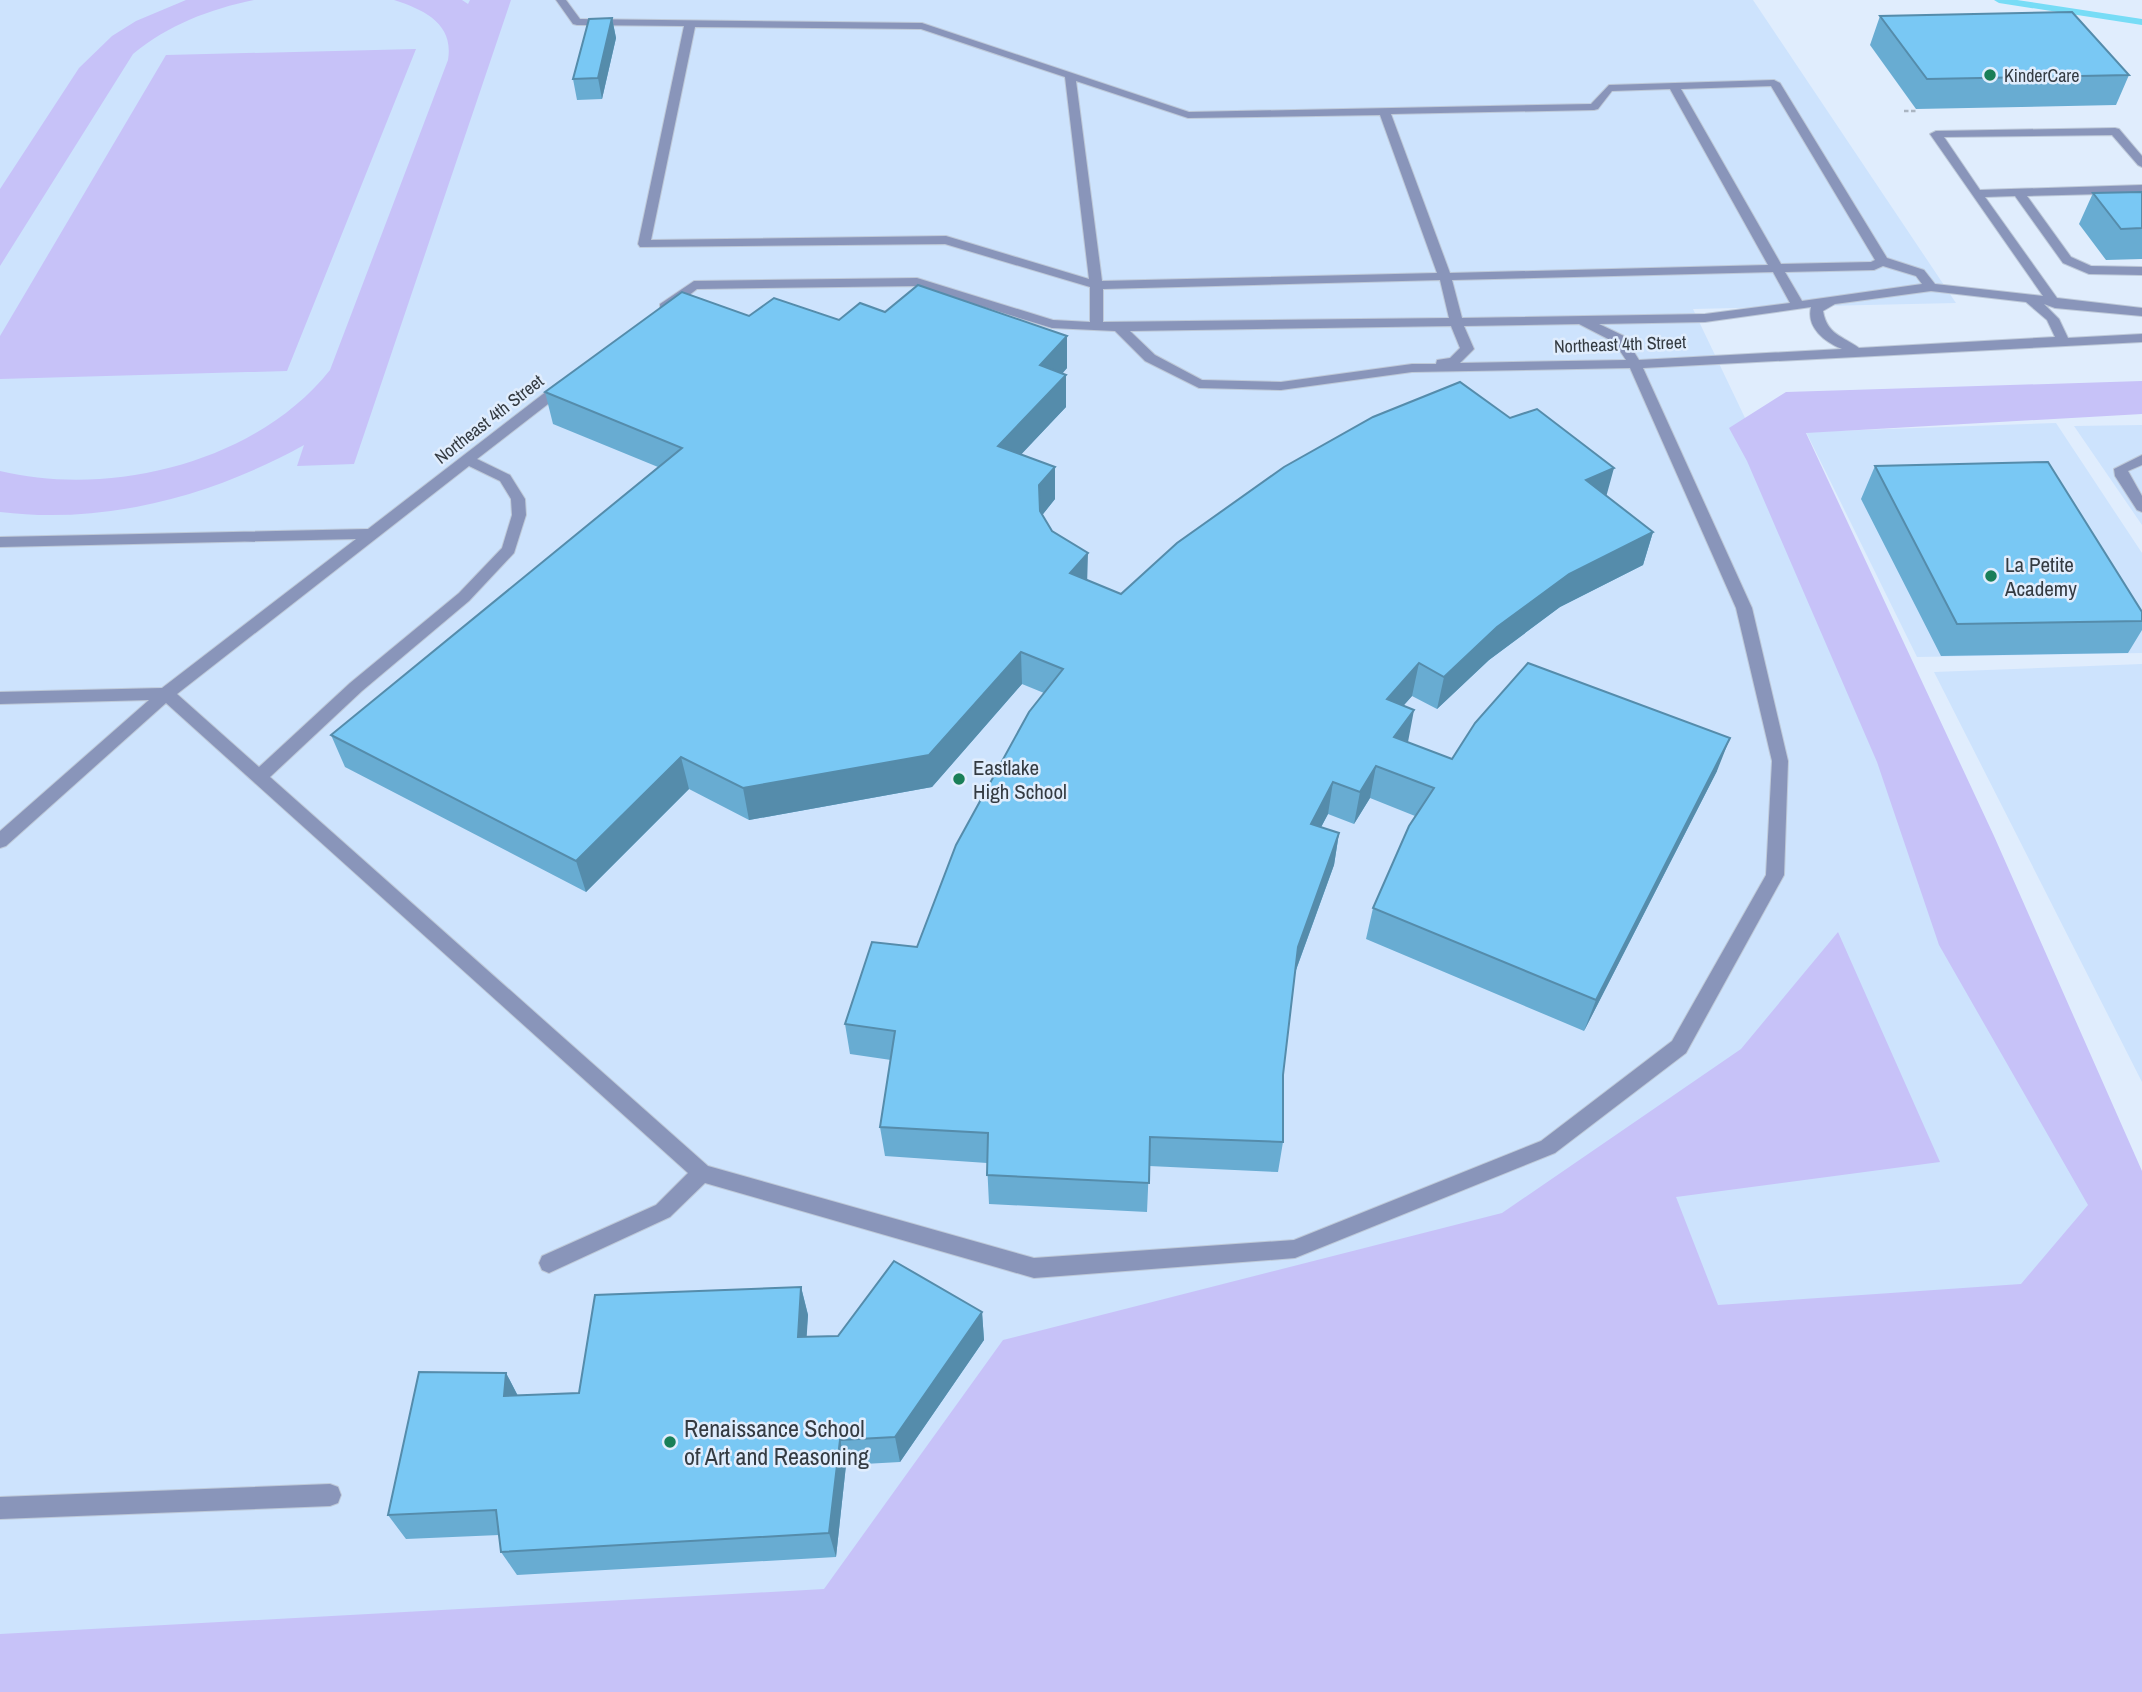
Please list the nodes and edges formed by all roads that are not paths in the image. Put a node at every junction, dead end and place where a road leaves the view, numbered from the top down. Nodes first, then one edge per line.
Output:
1 (561, 0) edge
2 (690, 23) junction
3 (1070, 76) junction
4 (1674, 86) junction
5 (1384, 111) junction
6 (2142, 163) edge
7 (2142, 189) edge
8 (2019, 192) junction
9 (1977, 194) junction
10 (1882, 261) junction
11 (1776, 268) junction
12 (2142, 271) edge
13 (1445, 276) junction
14 (1096, 285) junction
15 (1931, 287) junction
16 (1830, 301) junction
17 (2030, 301) junction
18 (2055, 304) junction
19 (1798, 306) junction
20 (2142, 312) edge
21 (655, 315) edge
22 (1582, 320) junction
23 (1456, 322) junction
24 (1097, 326) junction
25 (1119, 327) junction
26 (2142, 338) edge
27 (2054, 343) junction
28 (1883, 351) junction
29 (1635, 364) junction
30 (1412, 368) junction
31 (578, 375) edge
32 (2142, 459) edge
33 (468, 460) junction
34 (2142, 507) edge
35 (372, 534) junction
36 (0, 542) edge
37 (166, 694) junction
38 (0, 698) edge
39 (259, 777) junction
40 (0, 841) edge
41 (702, 1173) junction
42 (549, 1263) dead end
43 (330, 1494) dead end
44 (0, 1508) edge

1 - 2 street
2 - 3 street
2 - 14 street
3 - 5 street
3 - 14 street
4 - 5 street
4 - 10 street
4 - 11 street
5 - 13 street
6 - 9 street
7 - 8 street
8 - 9 street
8 - 12 street
9 - 18 street
10 - 11 street
10 - 15 street
11 - 13 street
11 - 19 street
13 - 14 street
13 - 23 street
14 - 24 street
15 - 16 street, Northeast 4th Street
15 - 17 street, Northeast 4th Street
16 - 19 street, Northeast 4th Street
16 - 28 street
17 - 18 street, Northeast 4th Street
17 - 27 street
18 - 20 street, Northeast 4th Street
19 - 22 street, Northeast 4th Street
21 - 24 street, Northeast 4th Street
22 - 23 street, Northeast 4th Street
22 - 29 street
23 - 25 street, Northeast 4th Street
23 - 30 street
24 - 25 street, Northeast 4th Street
25 - 30 street, Northeast 4th Street
26 - 27 street, Northeast 4th Street
27 - 28 street, Northeast 4th Street
28 - 29 street, Northeast 4th Street
29 - 30 street, Northeast 4th Street
29 - 41 street
31 - 33 street, Northeast 4th Street
32 - 34 street
33 - 35 street, Northeast 4th Street
33 - 39 street
35 - 36 street
35 - 37 street, Northeast 4th Street
37 - 38 street
37 - 39 street
37 - 40 street, Northeast 4th Street
39 - 41 street
41 - 42 street
43 - 44 street

